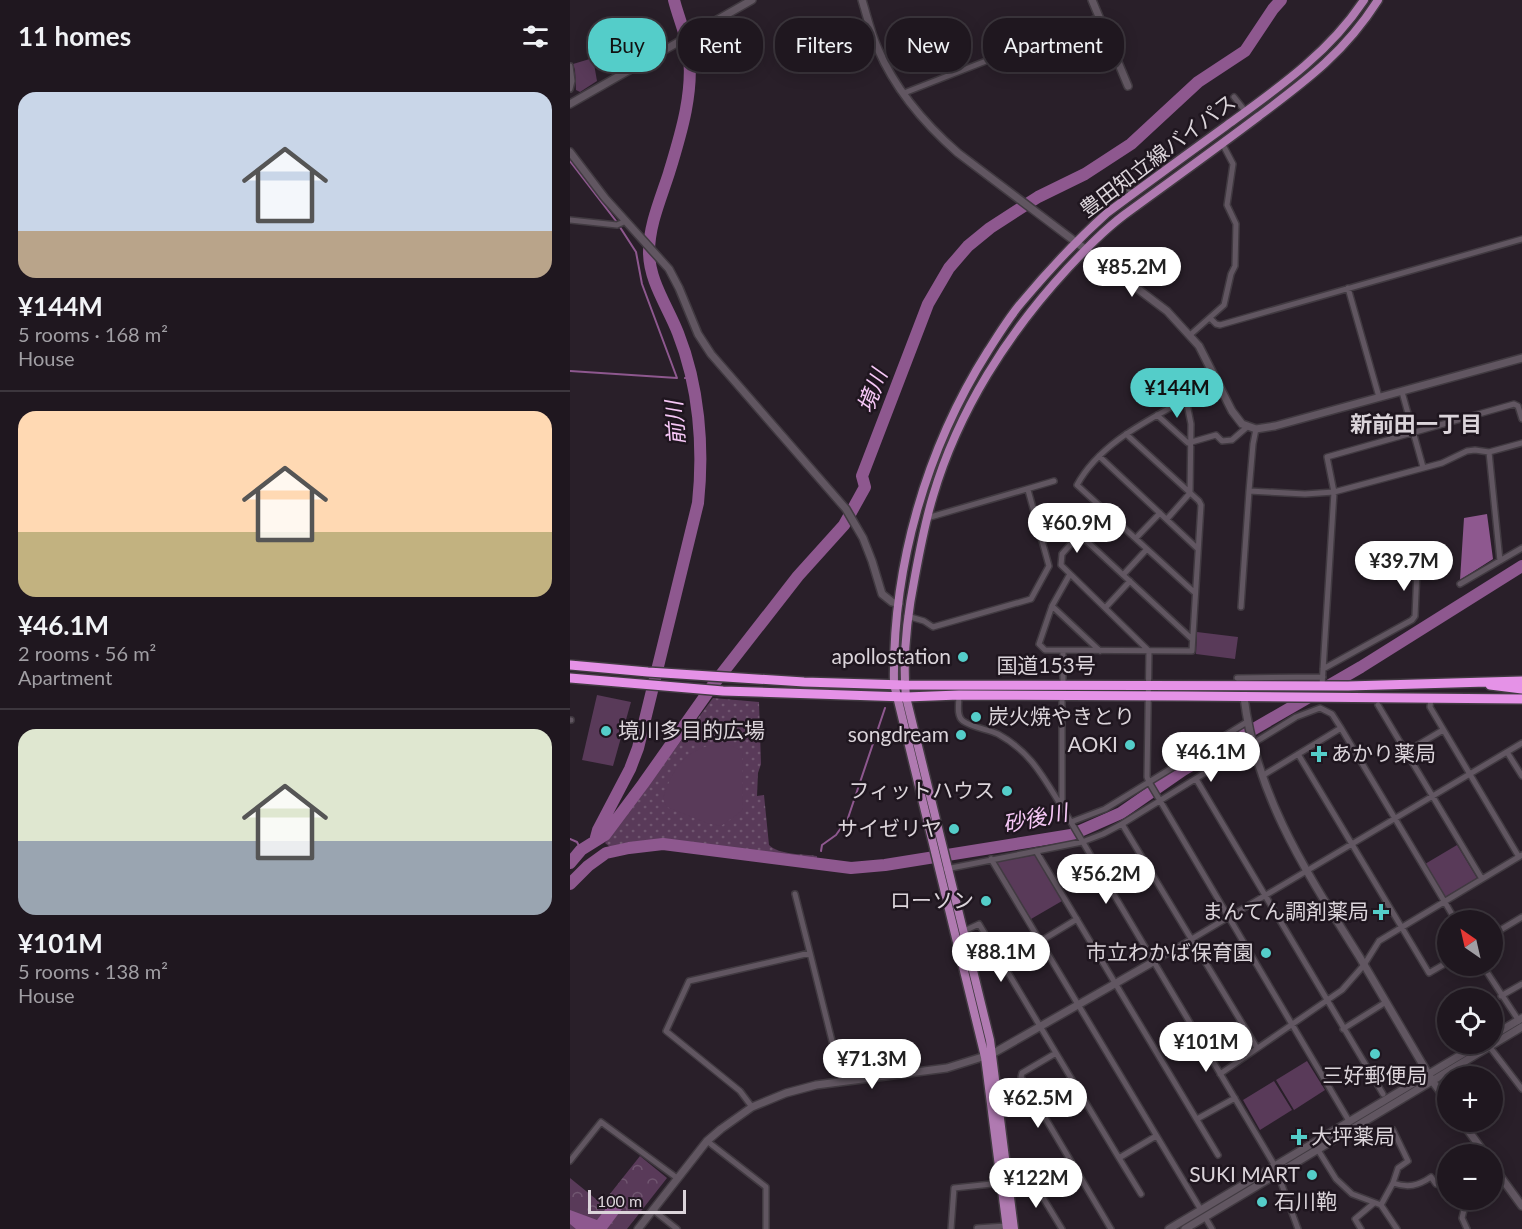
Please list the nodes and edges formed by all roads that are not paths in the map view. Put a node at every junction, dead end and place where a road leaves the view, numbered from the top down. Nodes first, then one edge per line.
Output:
1 (752, 0) edge
2 (862, 0) edge
3 (1092, 0) edge
4 (1364, 0) edge
5 (1378, 0) edge
6 (1099, 16) junction
7 (570, 66) edge
8 (571, 74) edge
9 (1128, 86) dead end
10 (570, 89) edge
11 (904, 93) junction
12 (1233, 97) dead end
13 (570, 104) edge
14 (1246, 112) junction
15 (1222, 143) junction
16 (570, 152) edge
17 (1124, 181) dead end
18 (1132, 194) junction
19 (570, 220) edge
20 (626, 221) junction
21 (1522, 239) edge
22 (1077, 243) junction
23 (1085, 249) junction
24 (1348, 288) junction
25 (1210, 318) junction
26 (1190, 335) junction
27 (1522, 358) edge
28 (1402, 392) junction
29 (1379, 397) junction
30 (1157, 416) junction
31 (1522, 419) edge
32 (1247, 426) junction
33 (1256, 429) junction
34 (1413, 432) junction
35 (1126, 434) junction
36 (1522, 442) edge
37 (1191, 443) junction
38 (1489, 452) junction
39 (1099, 456) junction
40 (1423, 467) junction
41 (1054, 481) dead end
42 (1028, 490) junction
43 (1250, 490) junction
44 (1334, 492) junction
45 (1190, 493) junction
46 (1103, 508) junction
47 (1160, 513) junction
48 (927, 518) junction
49 (1167, 519) junction
50 (1079, 534) junction
51 (1136, 538) junction
52 (1522, 548) edge
53 (1147, 549) junction
54 (1198, 549) junction
55 (1500, 561) junction
56 (1417, 570) dead end
57 (1070, 574) junction
58 (1123, 575) junction
59 (1130, 581) junction
60 (1460, 584) dead end
61 (1194, 592) junction
62 (899, 603) junction
63 (1052, 606) junction
64 (1106, 607) junction
65 (1241, 607) dead end
66 (907, 616) junction
67 (1192, 639) junction
68 (1063, 651) junction
69 (1100, 651) junction
70 (1149, 651) junction
71 (573, 665) edge
72 (1323, 669) junction
73 (570, 678) edge
74 (1237, 678) dead end
75 (1522, 681) edge
76 (1322, 682) junction
77 (1473, 682) junction
78 (894, 684) junction
79 (1063, 684) junction
80 (904, 685) junction
81 (1147, 685) junction
82 (1522, 689) edge
83 (959, 695) junction
84 (1062, 696) junction
85 (1147, 696) junction
86 (901, 697) junction
87 (1244, 697) junction
88 (1431, 697) junction
89 (1320, 698) junction
90 (1522, 699) edge
91 (1378, 705) dead end
92 (1320, 708) junction
93 (1247, 722) junction
94 (1341, 728) junction
95 (1443, 730) junction
96 (1522, 742) edge
97 (1252, 744) junction
98 (1406, 752) junction
99 (1507, 752) junction
100 (1298, 754) junction
101 (1469, 773) junction
102 (1262, 776) junction
103 (1522, 777) edge
104 (1196, 779) junction
105 (1149, 782) junction
106 (1433, 796) junction
107 (1159, 802) junction
108 (1062, 807) junction
109 (1395, 819) junction
110 (1071, 823) junction
111 (1122, 824) junction
112 (1081, 839) junction
113 (1351, 845) junction
114 (1036, 851) junction
115 (1521, 856) edge
116 (991, 859) junction
117 (944, 869) junction
118 (1307, 872) junction
119 (1482, 879) junction
120 (795, 894) dead end
121 (1265, 896) junction
122 (1445, 902) junction
123 (1450, 910) edge
124 (1522, 917) edge
125 (1228, 918) junction
126 (1077, 919) junction
127 (1402, 927) junction
128 (1503, 928) edge
129 (964, 931) junction
130 (1040, 941) junction
131 (1191, 941) junction
132 (810, 953) junction
133 (1153, 962) junction
134 (1003, 964) junction
135 (1364, 965) junction
136 (1437, 968) edge
137 (1115, 984) junction
138 (1522, 984) edge
139 (1503, 995) edge
140 (1503, 997) edge
141 (1327, 1001) junction
142 (1386, 1002) junction
143 (1078, 1005) junction
144 (1291, 1023) junction
145 (1521, 1023) edge
146 (1040, 1027) junction
147 (1344, 1029) junction
148 (1503, 1031) edge
149 (1503, 1036) edge
150 (1257, 1048) junction
151 (1056, 1053) junction
152 (1462, 1054) edge
153 (1477, 1054) edge
154 (1495, 1054) edge
155 (989, 1056) junction
156 (1220, 1074) junction
157 (1429, 1074) junction
158 (842, 1081) junction
159 (1433, 1082) junction
160 (1437, 1087) edge
161 (1522, 1089) edge
162 (1383, 1094) dead end
163 (1235, 1098) junction
164 (752, 1107) junction
165 (1197, 1119) junction
166 (1349, 1121) junction
167 (1393, 1130) dead end
168 (1156, 1136) junction
169 (707, 1141) junction
170 (1318, 1150) junction
171 (1218, 1155) dead end
172 (1119, 1158) junction
173 (570, 1161) edge
174 (1275, 1166) junction
175 (1278, 1174) junction
176 (677, 1178) junction
177 (1503, 1179) edge
178 (1001, 1183) junction
179 (1393, 1183) junction
180 (1437, 1184) edge
181 (1010, 1194) junction
182 (1141, 1194) dead end
183 (1374, 1203) junction
184 (1381, 1205) junction
185 (1522, 1206) edge
186 (653, 1210) junction
187 (1464, 1210) edge
188 (1203, 1214) junction
189 (977, 1228) edge
190 (1009, 1228) edge
191 (1109, 1228) edge
192 (638, 1229) edge
193 (677, 1229) edge
194 (766, 1229) edge
195 (951, 1229) edge
196 (1062, 1229) edge
197 (1169, 1229) edge
198 (1185, 1229) edge
199 (1212, 1229) edge
200 (1299, 1229) edge
201 (1361, 1229) edge
202 (1397, 1229) edge
203 (1467, 1229) edge

1 - 13 street
2 - 11 street
3 - 6 street
4 - 14 main road, 豊田知立線バイパス
5 - 15 main road, 豊田知立線バイパス
6 - 9 street
6 - 11 street
7 - 8 street
8 - 10 street
11 - 22 street
12 - 14 street
14 - 18 main road, 豊田知立線バイパス
15 - 23 main road, 豊田知立線バイパス
15 - 25 street
16 - 20 street
17 - 18 street
18 - 22 main road, 豊田知立線バイパス
19 - 20 street
20 - 62 street
21 - 24 street
22 - 23 street
22 - 62 main road, 豊田知立線バイパス
23 - 26 street
23 - 48 main road, 豊田知立線バイパス
24 - 25 street
24 - 29 street
25 - 26 street
26 - 32 street
27 - 28 street
28 - 29 street
28 - 34 street
29 - 33 street
30 - 35 street
30 - 37 street
30 - 37 street
31 - 34 street
32 - 33 street
32 - 37 street
33 - 43 street
34 - 40 street
34 - 44 street
35 - 39 street
35 - 45 street
36 - 38 street
37 - 45 street
38 - 40 street
38 - 55 street
39 - 46 street
39 - 47 street
40 - 44 street
41 - 42 street
42 - 48 street
42 - 66 street
43 - 44 street
43 - 65 street
44 - 72 street
45 - 49 street
45 - 54 street
46 - 50 street
46 - 51 street
47 - 49 street
47 - 51 street
48 - 66 main road, 豊田知立線バイパス
49 - 54 street
50 - 57 street
50 - 58 street
51 - 53 street
52 - 55 street
53 - 58 street
53 - 61 street
54 - 61 street
55 - 60 street
56 - 72 street
57 - 63 street
57 - 64 street
58 - 59 street
59 - 64 street
59 - 67 street
61 - 67 street
62 - 78 main road, 豊田知立線バイパス
63 - 68 street
63 - 69 street
64 - 70 street
66 - 80 main road, 豊田知立線バイパス
67 - 70 street
68 - 69 street
68 - 79 street
69 - 70 street
70 - 81 street
71 - 78 highway, 国道153号
72 - 76 street
73 - 86 highway, 国道153号
74 - 76 street
75 - 77 highway, 国道153号
76 - 77 highway, 国道153号
76 - 81 highway, 国道153号
77 - 82 highway
78 - 80 highway, 国道153号
78 - 86 main road, 豊田知立線バイパス
79 - 80 highway, 国道153号
79 - 81 highway, 国道153号
80 - 86 main road, 豊田知立線バイパス
81 - 85 street
83 - 84 highway, 国道153号
83 - 86 highway, 国道153号
83 - 108 street
84 - 85 highway, 国道153号
84 - 108 street
85 - 87 highway, 国道153号
85 - 105 street
86 - 117 main road, 豊田知立線バイパス
87 - 89 highway, 国道153号
87 - 93 street
88 - 89 highway, 国道153号
88 - 90 highway, 国道153号
88 - 95 street
89 - 92 street
91 - 98 street
92 - 94 street
92 - 97 street
93 - 97 street
93 - 105 street
94 - 100 street
94 - 109 street
95 - 98 street
95 - 101 street
96 - 99 street
97 - 102 street
97 - 104 street
98 - 106 street
99 - 101 street
99 - 103 street
100 - 102 street
100 - 113 street
101 - 106 street
101 - 115 street
102 - 118 street
104 - 107 street
104 - 121 street
105 - 107 street
105 - 110 street
106 - 109 street
106 - 119 street
107 - 111 street
107 - 125 street
108 - 110 street
109 - 113 street
109 - 122 street
110 - 112 street
111 - 112 street
111 - 131 street
112 - 114 street
112 - 133 street
113 - 118 street
113 - 127 street
114 - 116 street
114 - 126 street
115 - 119 street
116 - 117 street
116 - 130 street
117 - 129 main road
117 - 155 main road
118 - 121 street
118 - 135 street
119 - 122 street
120 - 132 street
121 - 125 street
121 - 141 street
122 - 123 street
122 - 127 street
124 - 128 street
125 - 131 street
125 - 144 street
126 - 130 street
126 - 137 street
127 - 135 street
127 - 136 street
129 - 134 street
129 - 155 main road
130 - 134 street
130 - 143 street
131 - 133 street
131 - 150 street
132 - 158 street
132 - 164 street
133 - 137 street
133 - 156 street
134 - 146 street
135 - 141 street
135 - 142 street
137 - 143 street
137 - 165 street
138 - 139 street
140 - 145 street
141 - 144 street
141 - 147 street
142 - 147 street
142 - 157 street
143 - 146 street
143 - 168 street
144 - 150 street
144 - 166 street
145 - 148 street
145 - 149 street
146 - 151 street
146 - 155 street
147 - 162 street
150 - 156 street
151 - 172 street
151 - 191 street
152 - 157 street
153 - 159 street
154 - 161 street
155 - 158 street
155 - 178 main road
155 - 181 main road
156 - 163 street
157 - 159 street
157 - 166 street
158 - 164 street
159 - 160 street
159 - 170 street
163 - 165 street
163 - 174 street
164 - 169 street
165 - 171 street
166 - 174 street
167 - 179 street
168 - 172 street
168 - 188 street
169 - 176 street
169 - 194 street
170 - 175 street
170 - 183 street
172 - 182 street
173 - 176 street
174 - 175 street
174 - 188 street
175 - 188 street
175 - 200 street
176 - 186 street
177 - 185 street
178 - 190 main road
178 - 195 street
179 - 180 street
179 - 184 street
181 - 190 main road
181 - 196 street
183 - 184 street
183 - 201 street
184 - 202 street
186 - 192 street
186 - 193 street
187 - 203 street
188 - 197 street
188 - 198 street
188 - 199 street
189 - 190 street

